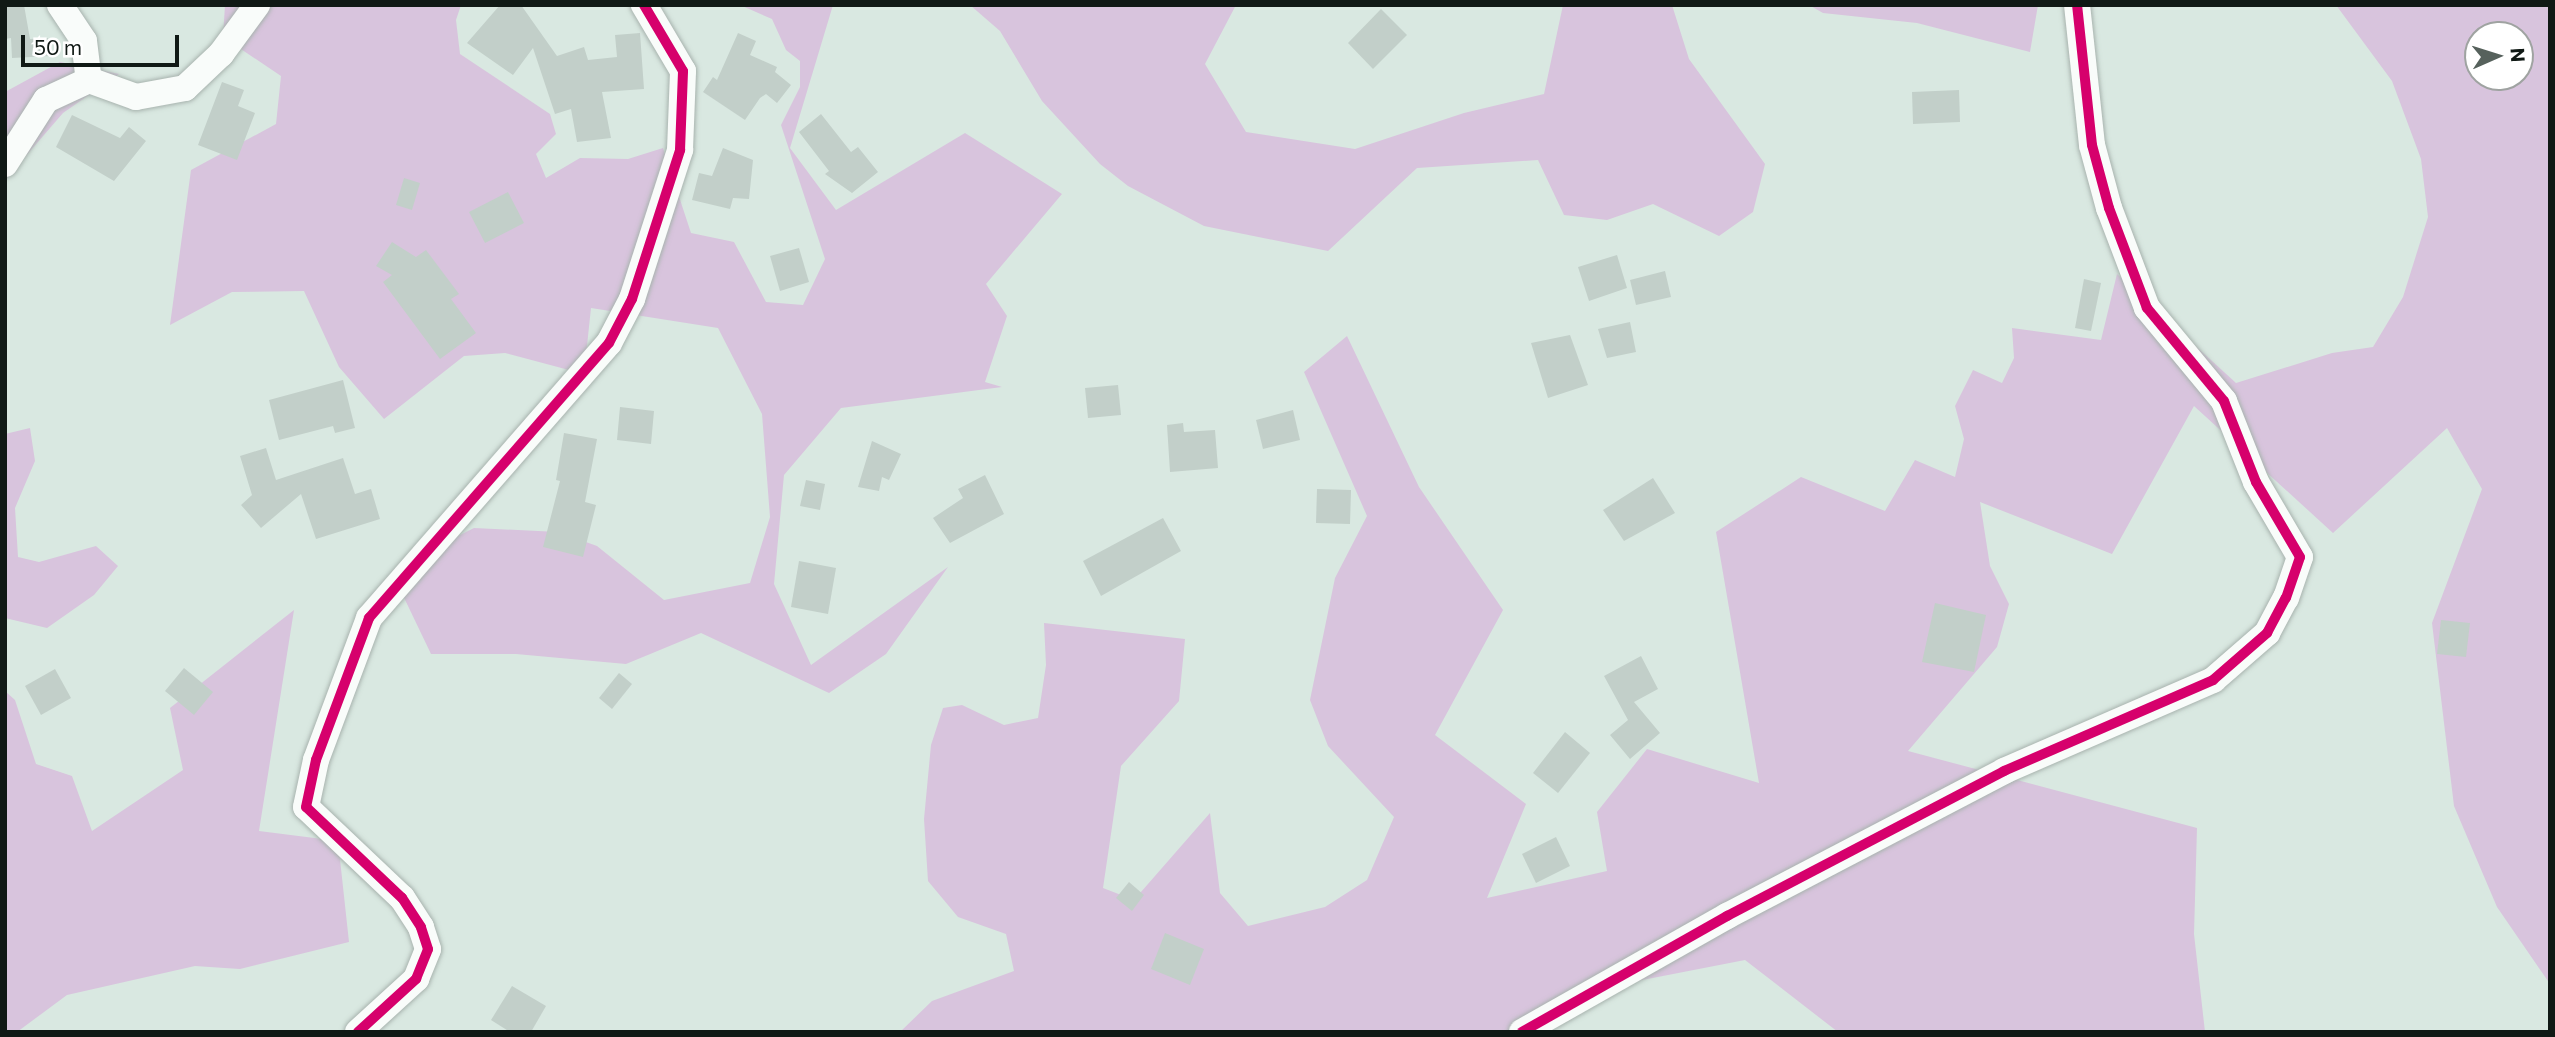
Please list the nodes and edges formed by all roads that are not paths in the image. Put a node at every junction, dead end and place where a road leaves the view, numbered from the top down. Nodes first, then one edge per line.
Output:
1 (60, 5) edge
2 (257, 5) edge
3 (644, 5) edge
4 (2077, 5) edge
5 (89, 80) junction
6 (5, 164) edge
7 (358, 1032) edge
8 (1522, 1032) edge

1 - 5 street
2 - 5 street
3 - 7 street
4 - 8 street
5 - 6 street

